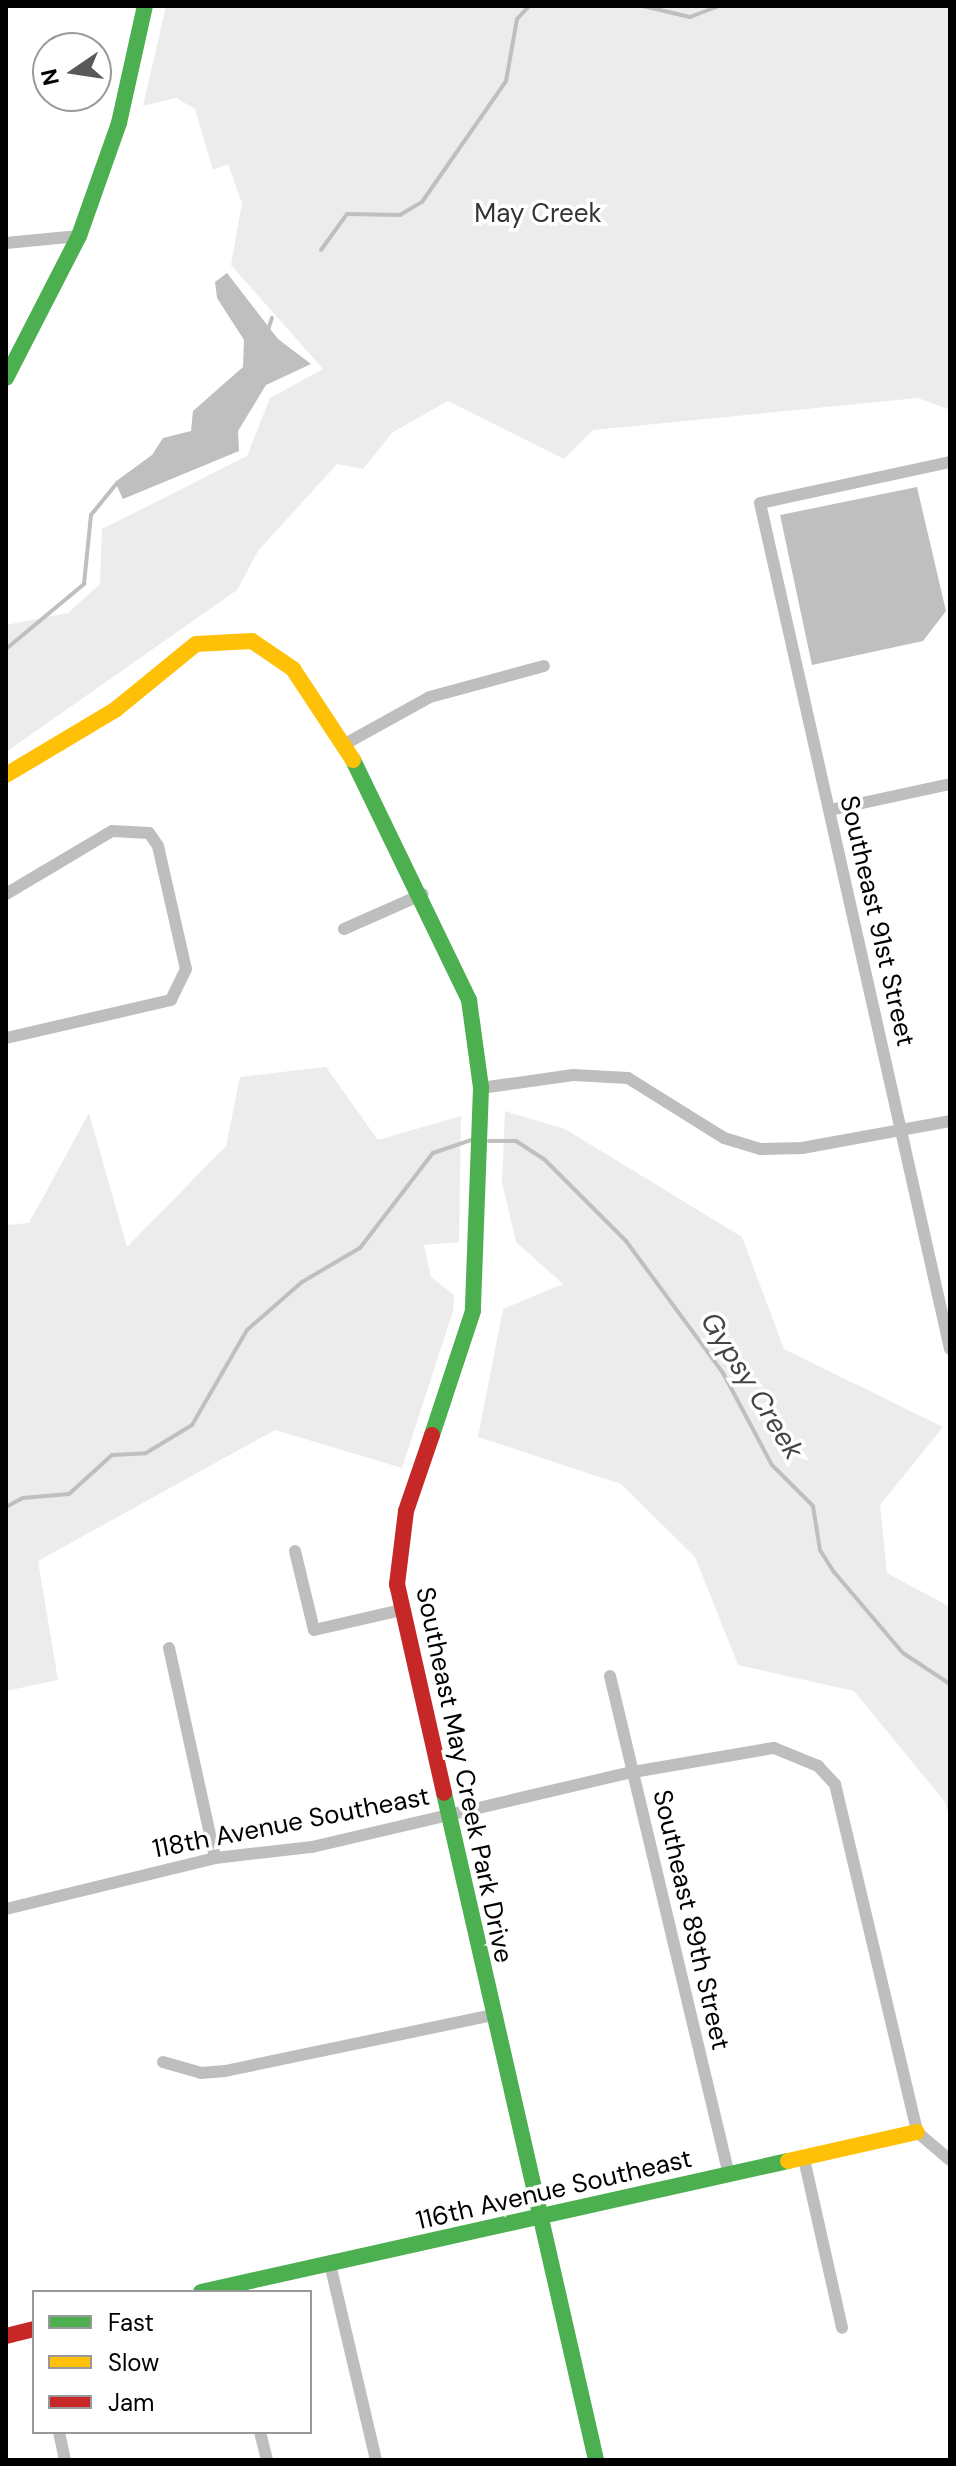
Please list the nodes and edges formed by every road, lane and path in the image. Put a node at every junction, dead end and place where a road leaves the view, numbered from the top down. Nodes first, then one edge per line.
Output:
1 (145, 6) edge
2 (79, 236) junction
3 (6, 243) edge
4 (6, 378) edge
5 (950, 462) edge
6 (544, 666) dead end
7 (345, 744) junction
8 (6, 775) edge
9 (950, 784) edge
10 (830, 810) junction
11 (6, 894) edge
12 (423, 894) junction
13 (344, 929) dead end
14 (6, 1038) edge
15 (481, 1088) junction
16 (950, 1121) edge
17 (902, 1131) junction
18 (945, 1301) edge
19 (950, 1349) edge
20 (295, 1551) dead end
21 (401, 1610) junction
22 (169, 1648) dead end
23 (610, 1676) dead end
24 (633, 1772) junction
25 (447, 1814) junction
26 (215, 1858) junction
27 (6, 1909) edge
28 (492, 2015) junction
29 (163, 2062) dead end
30 (917, 2132) junction
31 (804, 2159) junction
32 (950, 2160) edge
33 (729, 2175) junction
34 (537, 2219) junction
35 (330, 2264) junction
36 (228, 2289) edge
37 (842, 2328) dead end
38 (32, 2330) edge
39 (6, 2336) edge
40 (59, 2434) edge
41 (260, 2434) edge
42 (65, 2460) edge
43 (267, 2460) edge
44 (376, 2460) edge
45 (596, 2460) edge

1 - 2 street
2 - 3 street
2 - 4 street
5 - 10 street, Southeast 91st Street
6 - 7 street
7 - 8 street, Southeast May Creek Park Drive
7 - 12 street, Southeast May Creek Park Drive
9 - 10 street
10 - 17 street, Southeast 91st Street
11 - 14 street
12 - 13 street
12 - 15 street, Southeast May Creek Park Drive
15 - 17 street
15 - 21 street, Southeast May Creek Park Drive
16 - 17 street
17 - 18 street, Southeast 91st Street
18 - 19 street, Southeast 91st Street
20 - 21 street
21 - 25 street, Southeast May Creek Park Drive
22 - 26 street
23 - 24 street, Southeast 89th Street
24 - 25 street, 118th Avenue Southeast
24 - 30 street, 118th Avenue Southeast
24 - 33 street, Southeast 89th Street
25 - 26 street, 118th Avenue Southeast
25 - 28 street, Southeast May Creek Park Drive
26 - 27 street, 118th Avenue Southeast
28 - 29 street
28 - 34 street, Southeast May Creek Park Drive
30 - 31 street, 116th Avenue Southeast
30 - 32 street
31 - 33 street, 116th Avenue Southeast
31 - 37 street
33 - 34 street, 116th Avenue Southeast
34 - 35 street, 116th Avenue Southeast
34 - 45 street, Southeast May Creek Park Drive
35 - 36 street, 116th Avenue Southeast
35 - 44 street
38 - 39 street
40 - 42 street
41 - 43 street

